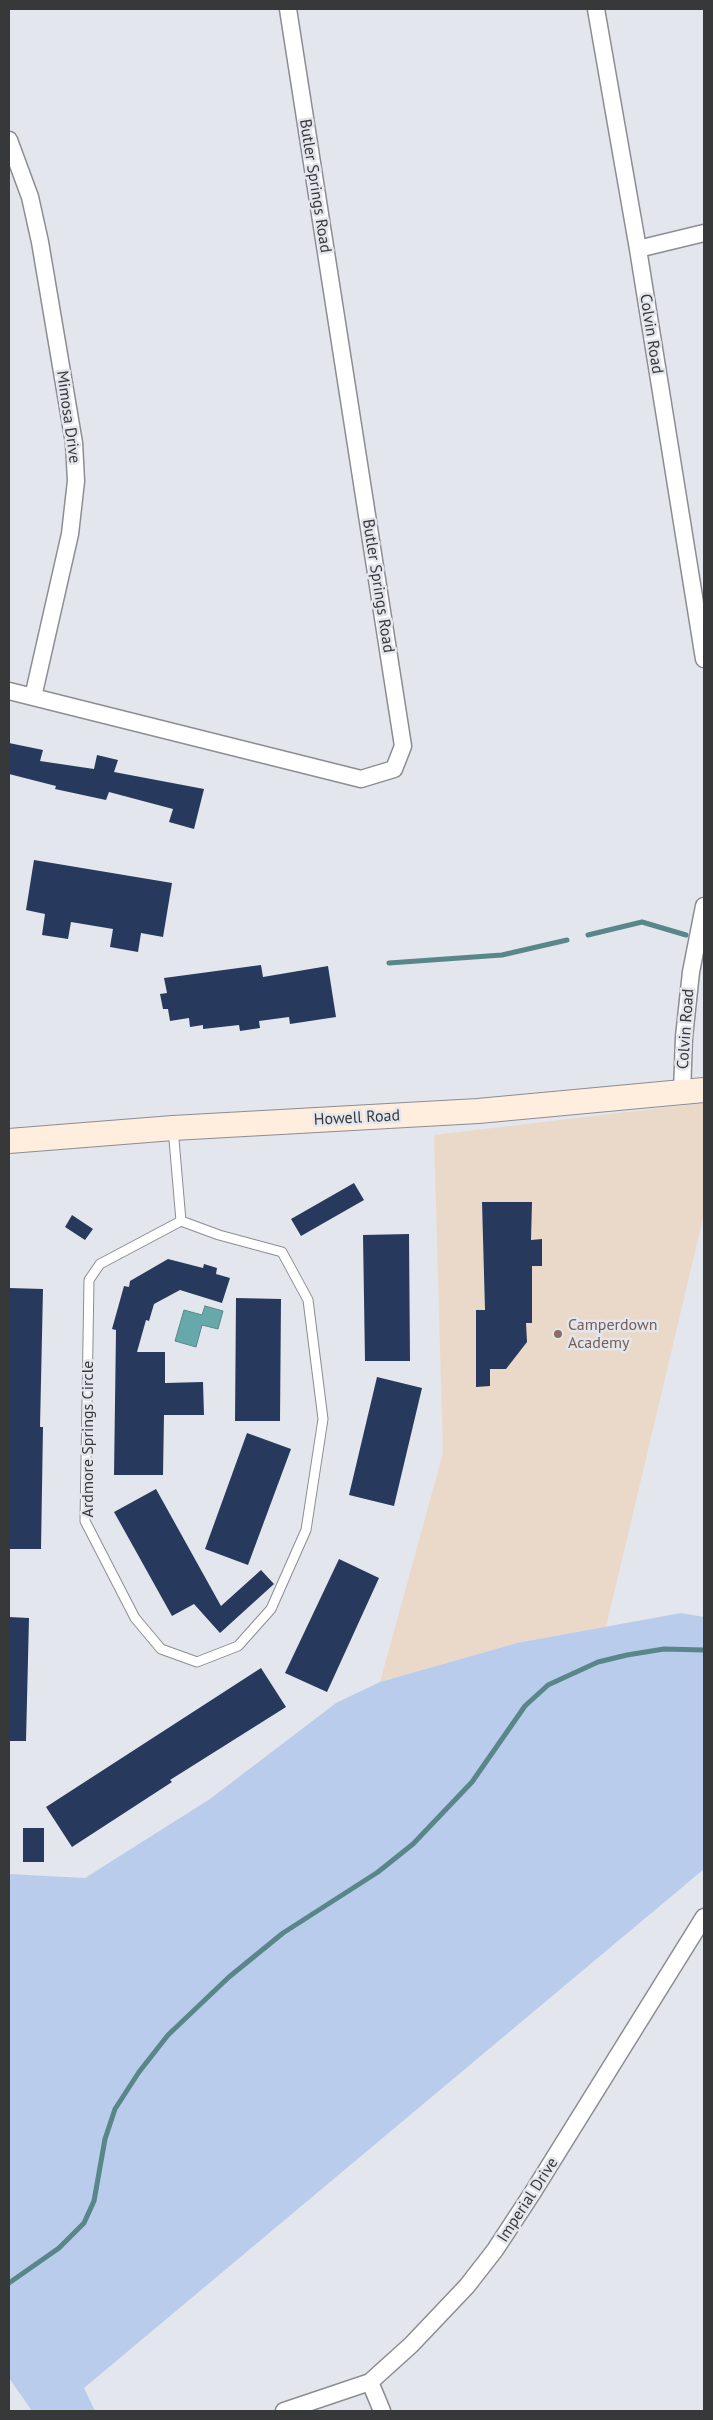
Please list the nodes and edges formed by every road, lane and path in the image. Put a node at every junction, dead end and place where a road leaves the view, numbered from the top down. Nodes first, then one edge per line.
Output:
1 (288, 9) edge
2 (596, 9) edge
3 (9, 140) edge
4 (704, 233) edge
5 (638, 249) junction
6 (704, 660) edge
7 (9, 691) edge
8 (33, 697) junction
9 (704, 906) edge
10 (693, 1092) edge
11 (173, 1128) junction
12 (9, 1141) edge
13 (181, 1221) junction
14 (704, 1917) edge
15 (370, 2382) junction
16 (284, 2411) edge
17 (382, 2411) edge

1 - 8 street, Butler Springs Road
2 - 5 street, Colvin Road
3 - 8 street, Mimosa Drive
4 - 5 street
5 - 6 street, Colvin Road
7 - 8 street, Butler Springs Road
9 - 10 street, Colvin Road
10 - 11 main road, Howell Road
11 - 12 main road, Howell Road
11 - 13 lane
13 - 13 lane, Ardmore Springs Circle
14 - 15 street, Imperial Drive
15 - 16 street, Imperial Drive
15 - 17 street

